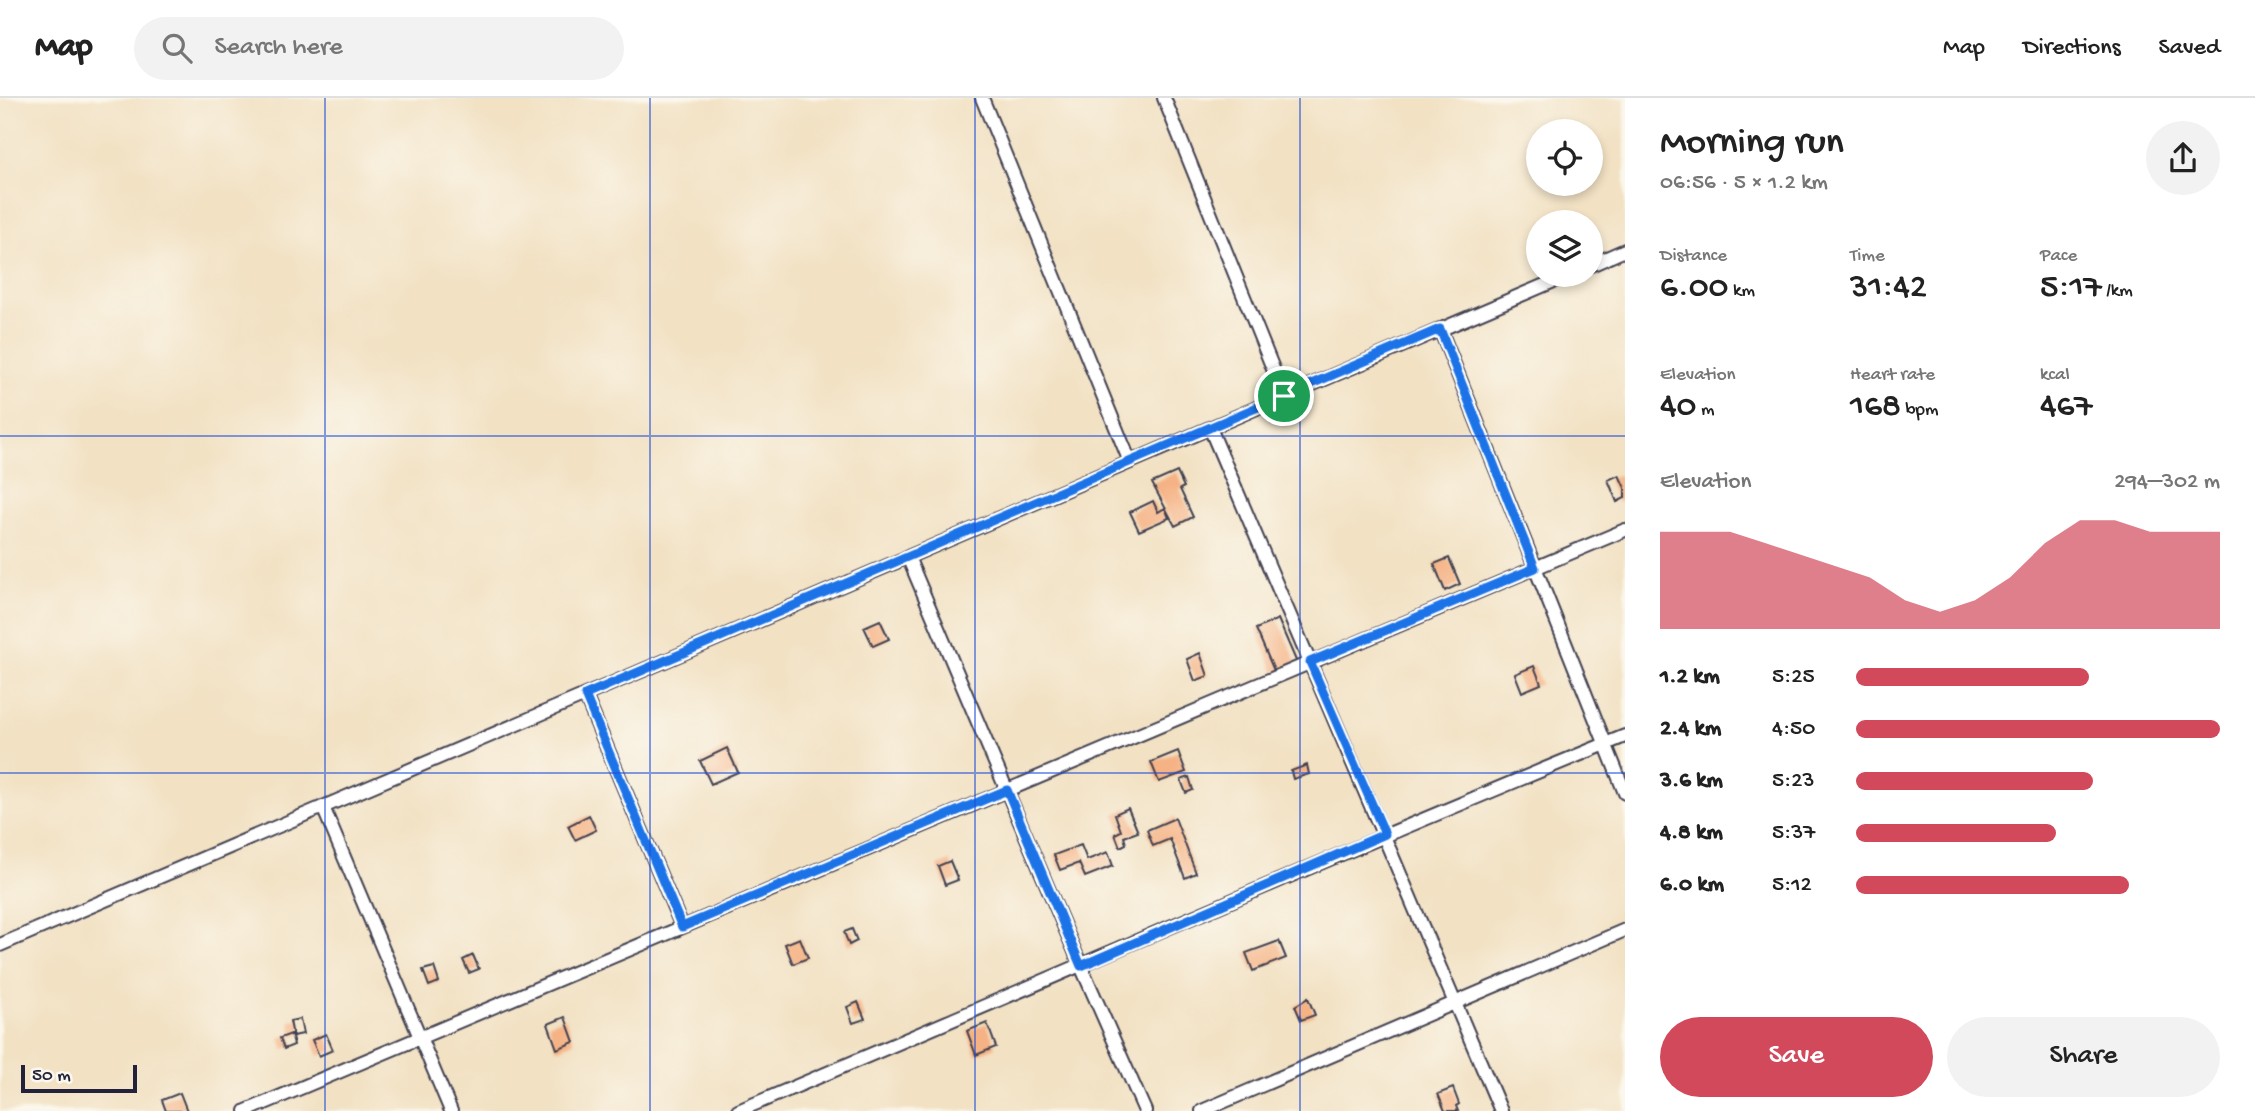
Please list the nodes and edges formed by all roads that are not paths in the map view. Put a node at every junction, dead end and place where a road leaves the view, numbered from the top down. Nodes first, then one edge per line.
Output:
1 (982, 98) edge
2 (1164, 98) edge
3 (1625, 250) edge
4 (1603, 260) edge
5 (1540, 287) edge
6 (1440, 329) junction
7 (1284, 396) junction
8 (1210, 428) junction
9 (1130, 462) junction
10 (1625, 530) edge
11 (908, 557) junction
12 (1535, 568) junction
13 (1310, 662) junction
14 (585, 695) junction
15 (1625, 737) edge
16 (1606, 744) junction
17 (1007, 790) junction
18 (1625, 793) edge
19 (323, 807) junction
20 (1385, 834) junction
21 (682, 927) junction
22 (1625, 930) edge
23 (0, 945) edge
24 (1081, 966) junction
25 (1455, 1003) junction
26 (420, 1038) junction
27 (246, 1111) edge
28 (451, 1111) edge
29 (738, 1111) edge
30 (1145, 1111) edge
31 (1202, 1111) edge
32 (1502, 1111) edge

1 - 9 street
2 - 7 street
3 - 4 street
5 - 6 street
6 - 7 street
6 - 12 street
7 - 8 street
8 - 9 street
8 - 13 street
9 - 11 street
10 - 12 street
11 - 14 street
11 - 17 street
12 - 13 street
12 - 16 street
13 - 17 street
13 - 20 street
14 - 19 street
14 - 21 street
15 - 16 street
16 - 18 street
16 - 20 street
17 - 21 street
17 - 24 street
19 - 23 street
19 - 26 street
20 - 24 street
20 - 25 street
21 - 26 street
22 - 25 street
24 - 29 street
24 - 30 street
25 - 31 street
25 - 32 street
26 - 27 street
26 - 28 street

